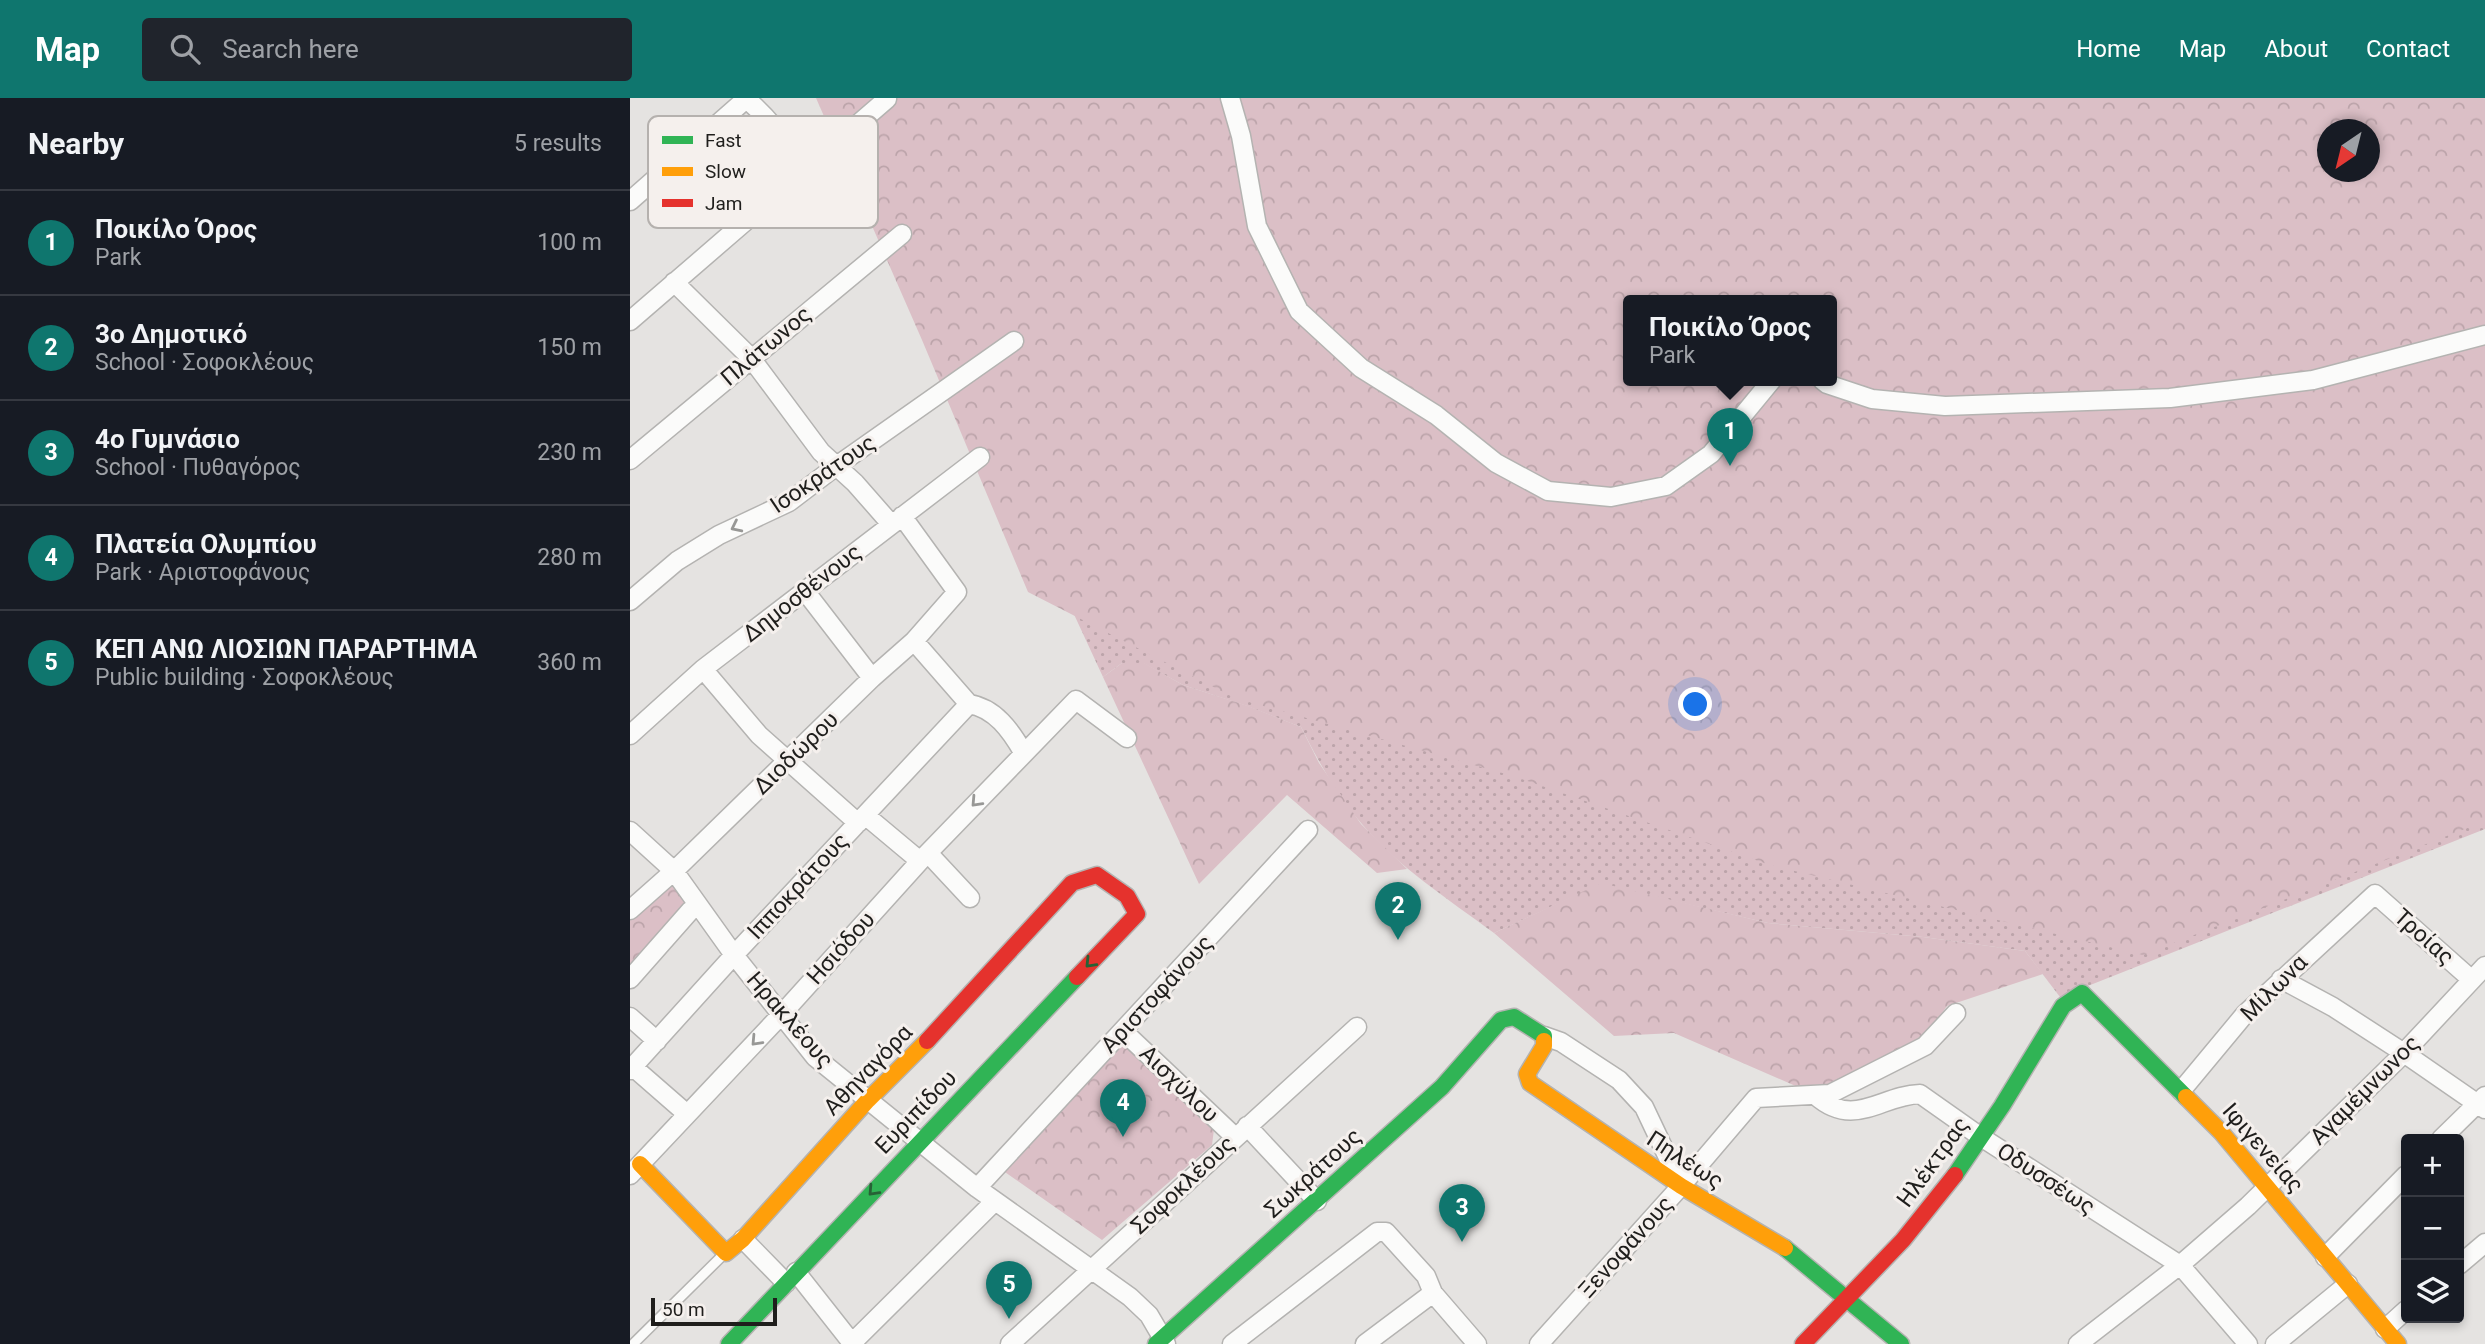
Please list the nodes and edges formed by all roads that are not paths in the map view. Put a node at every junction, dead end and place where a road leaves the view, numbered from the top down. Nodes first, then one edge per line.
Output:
1 (1230, 98) edge
2 (746, 99) edge
3 (887, 99) edge
4 (727, 116) edge
5 (765, 116) edge
6 (867, 116) edge
7 (648, 185) edge
8 (630, 201) edge
9 (737, 228) edge
10 (902, 234) dead end
11 (674, 282) junction
12 (630, 321) edge
13 (2485, 335) edge
14 (1014, 341) dead end
15 (751, 358) junction
16 (1767, 386) edge
17 (1833, 386) edge
18 (980, 457) dead end
19 (630, 460) edge
20 (835, 467) junction
21 (896, 520) junction
22 (805, 591) junction
23 (630, 601) edge
24 (914, 641) junction
25 (703, 669) junction
26 (873, 678) junction
27 (969, 704) junction
28 (630, 735) edge
29 (1127, 738) dead end
30 (1023, 752) junction
31 (788, 761) junction
32 (861, 819) junction
33 (1308, 830) dead end
34 (630, 831) edge
35 (924, 857) junction
36 (674, 871) junction
37 (2375, 894) joint
38 (970, 898) dead end
39 (698, 905) junction
40 (630, 909) edge
41 (1137, 914) joint
42 (734, 955) junction
43 (2485, 966) edge
44 (630, 979) edge
45 (2281, 979) junction
46 (2472, 980) junction
47 (2082, 993) joint
48 (1956, 1013) dead end
49 (781, 1015) junction
50 (630, 1017) edge
51 (1357, 1027) dead end
52 (1123, 1031) junction
53 (1544, 1035) junction
54 (657, 1041) junction
55 (2404, 1052) junction
56 (631, 1069) edge
57 (2181, 1091) junction
58 (1815, 1095) junction
59 (868, 1100) junction
60 (2482, 1103) edge
61 (687, 1114) junction
62 (1241, 1131) junction
63 (2447, 1134) edge
64 (1981, 1137) junction
65 (919, 1141) junction
66 (635, 1169) edge
67 (2401, 1180) edge
68 (1681, 1186) junction
69 (2267, 1186) junction
70 (976, 1188) junction
71 (1317, 1201) junction
72 (995, 1202) junction
73 (743, 1238) junction
74 (2485, 1244) edge
75 (726, 1253) junction
76 (2325, 1257) junction
77 (2464, 1261) edge
78 (2180, 1265) junction
79 (1090, 1271) junction
80 (791, 1277) junction
81 (2348, 1284) junction
82 (1433, 1293) junction
83 (1846, 1298) junction
84 (2401, 1315) edge
85 (2385, 1329) junction
86 (1161, 1342) edge
87 (852, 1343) edge
88 (633, 1344) edge
89 (729, 1344) edge
90 (1010, 1344) edge
91 (1232, 1344) edge
92 (1365, 1344) edge
93 (1476, 1344) edge
94 (1539, 1344) edge
95 (1803, 1344) edge
96 (1901, 1344) edge
97 (2078, 1344) edge
98 (2248, 1344) edge
99 (2275, 1344) edge
100 (2398, 1344) edge

1 - 16 street
2 - 4 street
2 - 5 street
3 - 6 street
7 - 8 street
9 - 11 street
10 - 15 street, Πλάτωνος
11 - 12 street
11 - 15 street
13 - 17 street
14 - 20 street, Ισοκράτους
15 - 19 street, Πλάτωνος
15 - 20 street
18 - 21 street, Δημοσθένους
20 - 21 street
20 -> 23 street, Ισοκράτους
21 - 22 street, Δημοσθένους
21 - 24 street, Διοδώρου
22 - 25 street, Δημοσθένους
22 - 26 street
24 - 26 street, Διοδώρου
24 - 27 street
25 - 28 street, Δημοσθένους
25 - 31 street
26 - 31 street, Διοδώρου
27 - 30 street
27 - 32 street, Ιπποκράτους
29 - 30 street, Ησιόδου
30 -> 35 street, Ησιόδου
31 - 32 street
31 - 36 street, Διοδώρου
32 - 35 street
32 - 42 street, Ιπποκράτους
33 - 52 street, Αριστοφάνους
34 - 36 street, Ηρακλέους
35 - 38 street
35 - 49 street, Ησιόδου
36 - 39 street, Ηρακλέους
36 - 40 street, Διοδώρου
37 - 45 street, Μίλωνα
37 - 46 street, Τροίας
39 - 42 street, Ηρακλέους
39 - 44 street
41 - 59 street, Αθηναγόρα
41 -> 65 street, Ευριπίδου
42 - 49 street, Ηρακλέους
42 - 54 street, Ιπποκράτους
43 - 46 street, Αγαμέμνωνος
45 - 55 street
45 - 57 street, Μίλωνα
46 - 55 street, Αγαμέμνωνος
47 - 57 street, Ιφιγενείας
47 - 64 street, Ηλέκτρας
48 - 58 street, Ξενοφάνους
49 - 59 street, Ηρακλέους
49 -> 61 street, Ησιόδου
50 - 54 street
51 - 62 street, Σοφοκλέους
52 - 62 street, Αισχύλου
52 - 70 street, Αριστοφάνους
53 - 68 street
53 - 68 street, Πηλέως
53 - 71 street, Σωκράτους
54 - 56 street, Ιπποκράτους
55 - 60 street
55 - 69 street, Αγαμέμνωνος
56 - 61 street
57 - 69 street, Ιφιγενείας
58 - 64 street, Οδυσσέως
58 - 68 street, Ξενοφάνους
59 - 65 street, Ηρακλέους
59 - 73 street, Αθηναγόρα
60 - 63 street
61 - 66 street, Ησιόδου
62 - 71 street, Αισχύλου
62 - 79 street, Σοφοκλέους
64 - 78 street, Οδυσσέως
64 - 83 street, Ηλέκτρας
65 - 70 street, Ηρακλέους
65 -> 80 street, Ευριπίδου
66 - 75 street
67 - 76 street
68 - 83 street, Πηλέως
68 - 94 street, Ξενοφάνους
69 - 76 street, Ιφιγενείας
69 - 78 street, Αγαμέμνωνος
70 - 72 street, Ηρακλέους
71 - 86 street, Σωκράτους
72 - 79 street, Ηρακλέους
72 - 87 street
73 - 75 street, Αθηναγόρα
73 - 80 street
74 - 77 street
75 - 88 lane, Αθηναγόρα
76 - 81 street, Ιφιγενείας
78 - 97 street, Αγαμέμνωνος
78 - 98 street, Οδυσσέως
79 - 86 street, Ηρακλέους
79 - 90 street, Σοφοκλέους
80 - 87 street
80 - 89 street, Ευριπίδου
81 - 85 street, Ιφιγενείας
81 - 99 street
82 - 91 street
82 - 92 street
82 - 93 street
83 - 95 street, Ηλέκτρας
83 - 96 street, Πηλέως
84 - 85 street
85 - 100 street, Ιφιγενείας

